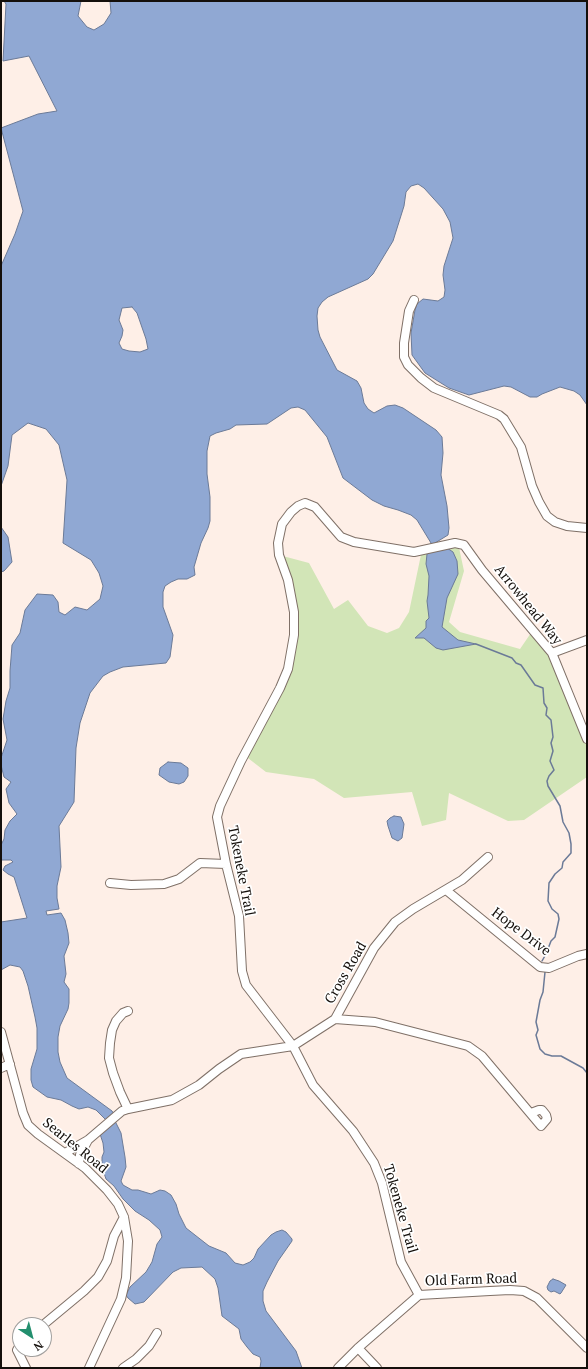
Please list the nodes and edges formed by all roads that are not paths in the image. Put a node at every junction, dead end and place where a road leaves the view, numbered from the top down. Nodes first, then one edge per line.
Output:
1 (414, 300) dead end
2 (587, 528) edge
3 (434, 547) joint
4 (587, 640) edge
5 (552, 653) junction
6 (587, 739) edge
7 (488, 857) dead end
8 (226, 864) junction
9 (110, 883) dead end
10 (446, 890) junction
11 (587, 954) edge
12 (128, 1011) dead end
13 (335, 1019) junction
14 (1, 1032) edge
15 (293, 1046) junction
16 (10, 1064) junction
17 (1, 1068) edge
18 (125, 1110) junction
19 (531, 1113) dead end
20 (88, 1140) junction
21 (65, 1153) junction
22 (79, 1164) junction
23 (124, 1217) junction
24 (419, 1295) junction
25 (52, 1317) edge
26 (157, 1333) dead end
27 (358, 1348) junction
28 (587, 1348) edge
29 (20, 1357) edge
30 (26, 1368) edge
31 (89, 1368) edge
32 (123, 1368) edge
33 (338, 1368) edge
34 (377, 1368) edge

1 - 2 street
3 - 5 street, Arrowhead Way
3 - 8 street, Tokeneke Trail
4 - 5 street
5 - 6 street, Arrowhead Way
7 - 10 street, Cross Road
8 - 9 street
8 - 15 street, Tokeneke Trail
10 - 11 street, Hope Drive
10 - 13 street, Cross Road
12 - 18 street
13 - 15 street, Cross Road
13 - 19 street
14 - 16 street, Searles Road
15 - 18 street, Cross Road
15 - 24 street, Tokeneke Trail
16 - 17 street
16 - 21 street, Searles Road
18 - 20 street, Cross Road
20 - 21 street, Cross Road
20 - 22 street, Cross Road
21 - 22 street, Searles Road
22 - 23 street, Searles Road
23 - 25 street
23 - 31 street, Searles Road
24 - 27 street, Old Farm Road
24 - 28 street, Old Farm Road
26 - 32 street
27 - 33 street, Old Farm Road
27 - 34 street
29 - 30 street

